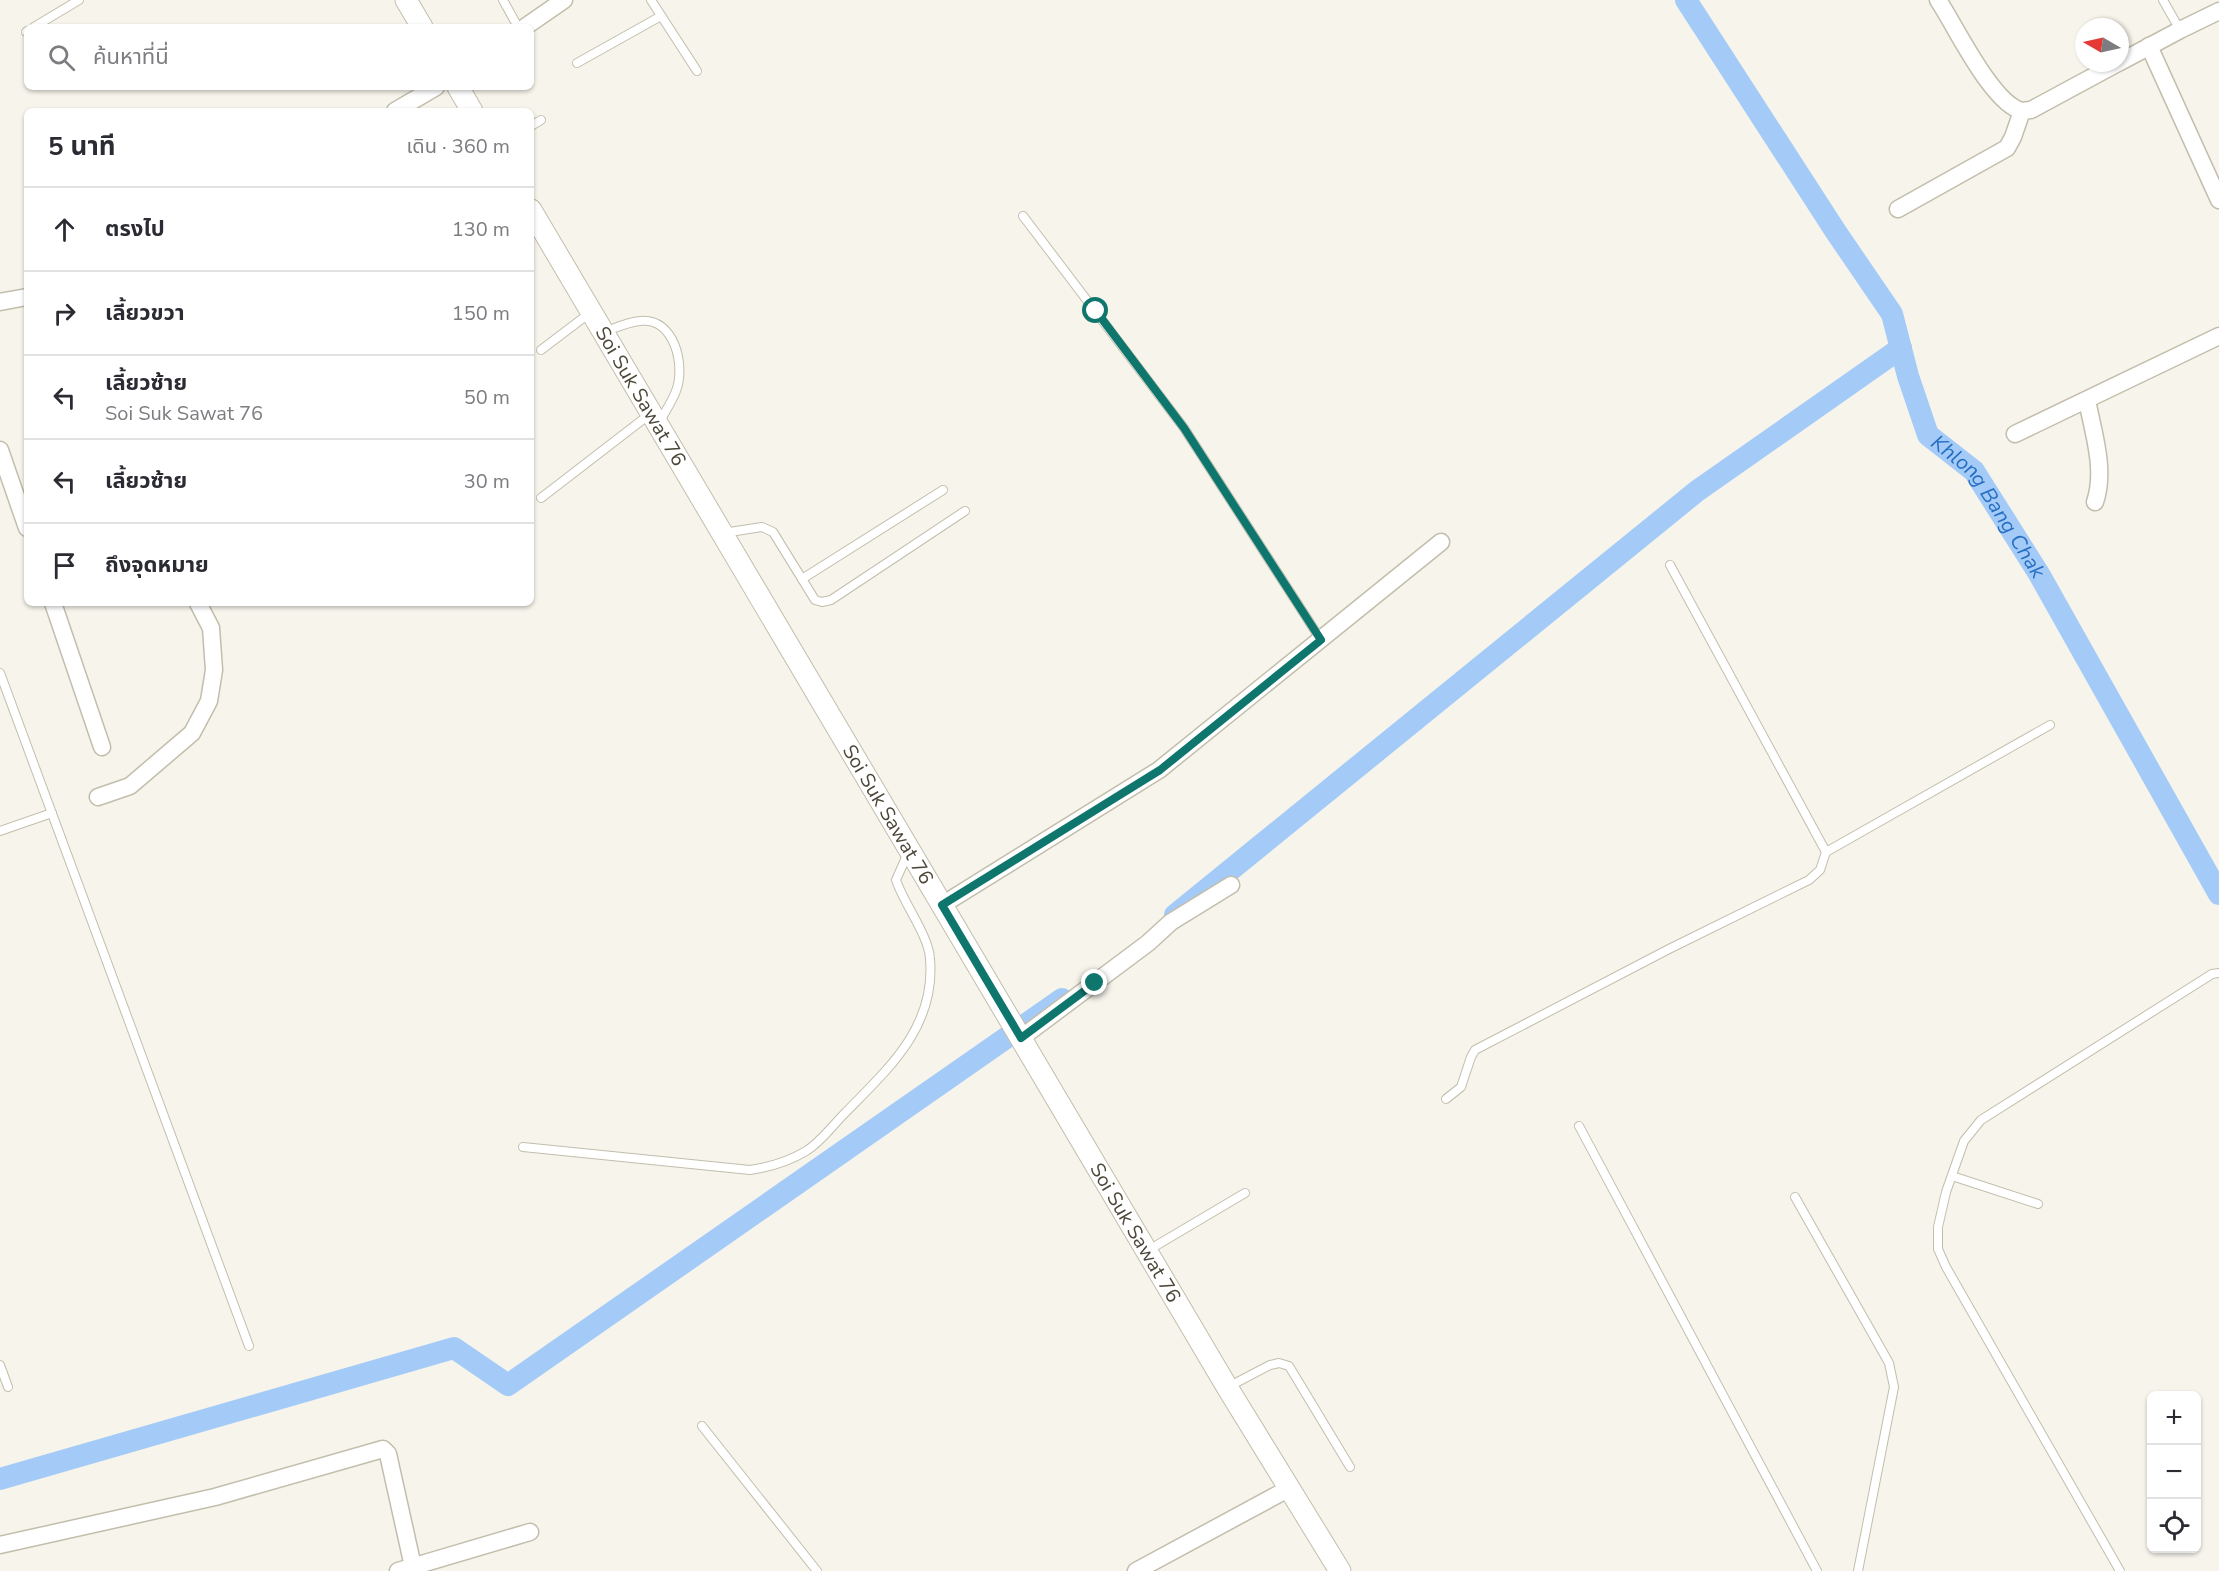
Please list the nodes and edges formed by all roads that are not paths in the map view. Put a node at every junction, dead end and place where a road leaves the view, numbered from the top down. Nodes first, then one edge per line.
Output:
1 (79, 0) edge
2 (406, 0) edge
3 (503, 0) edge
4 (564, 0) edge
5 (651, 0) edge
6 (1938, 0) edge
7 (2163, 0) edge
8 (2214, 8) edge
9 (662, 16) junction
10 (39, 24) edge
11 (420, 24) edge
12 (516, 24) edge
13 (529, 24) edge
14 (2180, 30) junction
15 (2149, 46) junction
16 (2129, 57) edge
17 (577, 63) dead end
18 (698, 71) dead end
19 (2101, 72) edge
20 (431, 90) edge
21 (460, 90) edge
22 (400, 108) edge
23 (470, 108) edge
24 (2022, 111) junction
25 (541, 120) dead end
26 (534, 124) edge
27 (2219, 200) edge
28 (1898, 209) dead end
29 (534, 215) edge
30 (1023, 216) dead end
31 (24, 298) edge
32 (0, 302) edge
33 (591, 312) junction
34 (604, 332) junction
35 (2219, 336) edge
36 (541, 350) dead end
37 (2087, 400) junction
38 (655, 418) junction
39 (2015, 435) dead end
40 (0, 450) edge
41 (943, 490) dead end
42 (541, 498) dead end
43 (2095, 502) dead end
44 (965, 511) dead end
45 (24, 519) edge
46 (722, 533) junction
47 (1441, 542) dead end
48 (1670, 564) dead end
49 (802, 579) junction
50 (54, 606) edge
51 (200, 606) edge
52 (1321, 640) junction
53 (0, 673) edge
54 (2050, 725) dead end
55 (102, 747) dead end
56 (98, 796) dead end
57 (52, 813) junction
58 (0, 831) edge
59 (910, 850) junction
60 (1826, 852) junction
61 (1231, 885) dead end
62 (942, 905) junction
63 (2219, 973) edge
64 (1020, 1036) junction
65 (1446, 1099) dead end
66 (1579, 1126) dead end
67 (523, 1147) dead end
68 (1952, 1176) junction
69 (1245, 1193) dead end
70 (1795, 1197) dead end
71 (2038, 1204) dead end
72 (1147, 1251) junction
73 (249, 1346) dead end
74 (0, 1365) edge
75 (8, 1387) dead end
76 (1227, 1387) junction
77 (702, 1426) dead end
78 (1350, 1467) dead end
79 (1288, 1489) junction
80 (530, 1532) dead end
81 (0, 1545) edge
82 (408, 1570) edge
83 (817, 1571) edge
84 (1136, 1571) edge
85 (1340, 1571) edge
86 (1817, 1571) edge
87 (1858, 1571) edge
88 (2120, 1571) edge

1 - 10 lane
2 - 11 street
3 - 12 lane
4 - 13 street
5 - 9 lane
6 - 24 street
7 - 14 lane
8 - 14 street
9 - 17 lane
9 - 18 lane
14 - 15 street
15 - 16 street
15 - 27 street
19 - 24 street
20 - 22 street
21 - 23 street
24 - 28 street
25 - 26 lane
29 - 33 street, Soi Suk Sawat 76
30 - 52 lane
31 - 32 street
33 - 34 street, Soi Suk Sawat 76
33 - 36 lane
34 - 38 street, Soi Suk Sawat 76
34 - 38 lane
35 - 37 street
37 - 39 street
37 - 43 street
38 - 42 lane
38 - 46 street, Soi Suk Sawat 76
40 - 45 street
41 - 49 lane
44 - 49 lane
46 - 49 lane
46 - 59 street, Soi Suk Sawat 76
47 - 52 street
48 - 60 lane
50 - 55 street
51 - 56 street
52 - 62 street
53 - 57 lane
54 - 60 lane
57 - 58 lane
57 - 73 lane
59 - 62 street, Soi Suk Sawat 76
59 - 67 lane
60 - 65 lane
61 - 64 street
62 - 64 street, Soi Suk Sawat 76
63 - 68 lane
64 - 72 street, Soi Suk Sawat 76
66 - 86 lane
68 - 71 lane
68 - 88 lane
69 - 72 lane
70 - 87 lane
72 - 76 street, Soi Suk Sawat 76
74 - 75 lane
76 - 78 lane
76 - 79 street, Soi Suk Sawat 76
77 - 83 lane
79 - 84 street
79 - 85 street, Soi Suk Sawat 76
80 - 82 street
81 - 82 street

